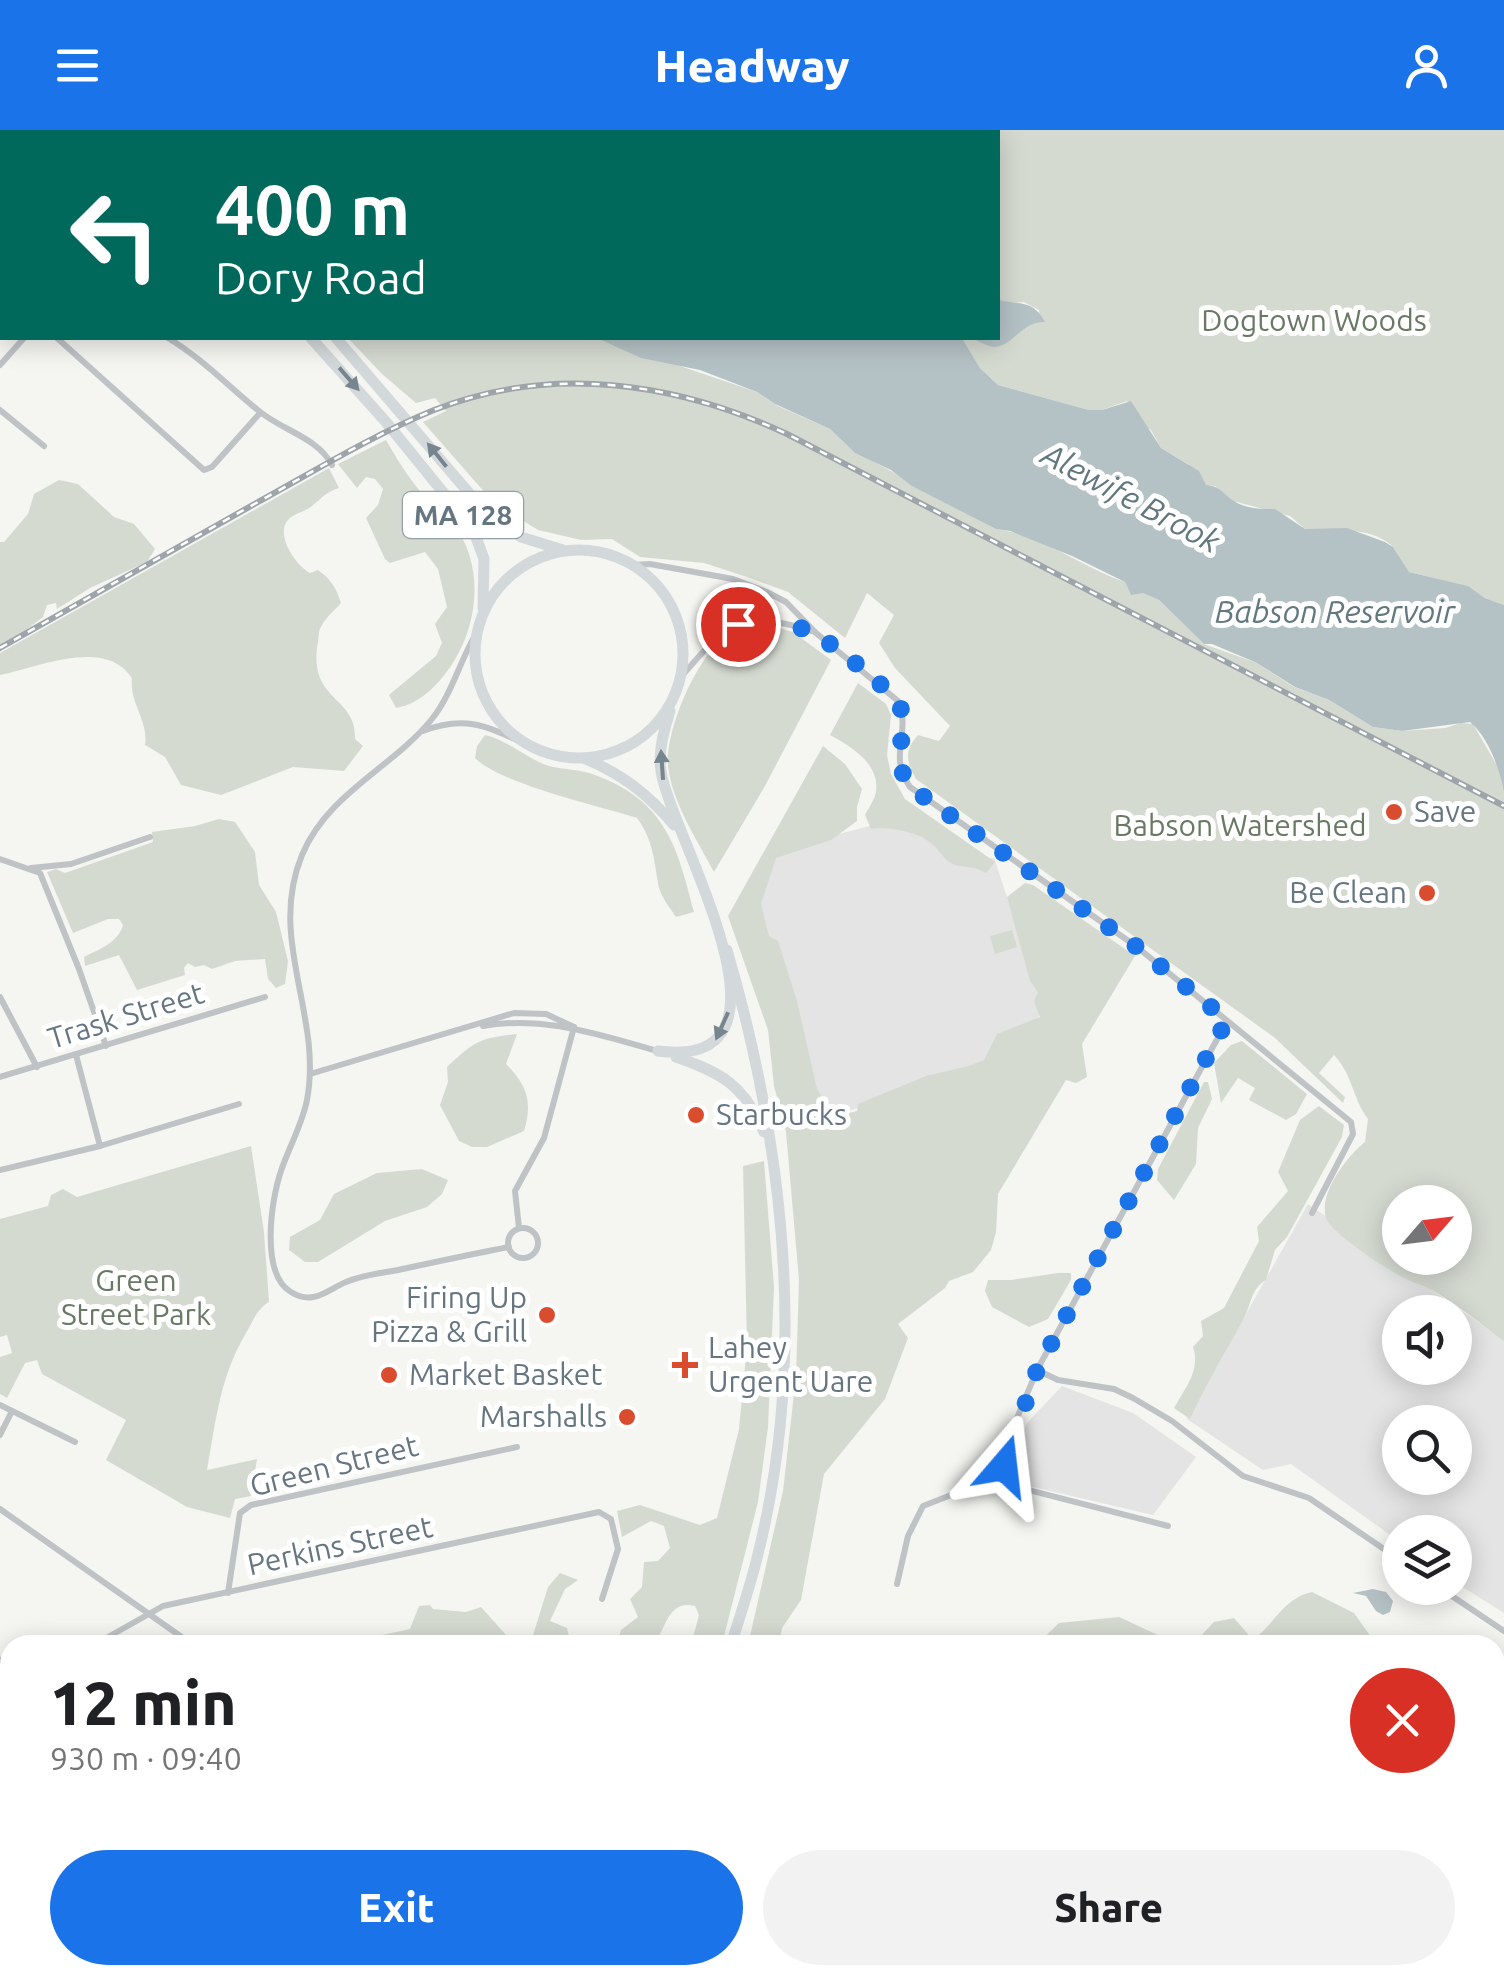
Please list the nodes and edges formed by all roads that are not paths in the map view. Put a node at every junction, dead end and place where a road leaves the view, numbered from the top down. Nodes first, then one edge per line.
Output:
1 (22, 340) edge
2 (59, 340) edge
3 (171, 340) edge
4 (313, 340) edge
5 (338, 340) edge
6 (0, 365) edge
7 (0, 410) edge
8 (260, 412) junction
9 (44, 446) dead end
10 (332, 466) dead end
11 (567, 551) junction
12 (634, 565) junction
13 (482, 617) junction
14 (477, 632) junction
15 (816, 633) junction
16 (680, 678) junction
17 (674, 697) junction
18 (418, 733) junction
19 (528, 745) junction
20 (584, 758) junction
21 (680, 832) junction
22 (150, 837) dead end
23 (0, 858) edge
24 (30, 868) junction
25 (727, 950) junction
26 (0, 997) edge
27 (265, 998) dead end
28 (1227, 1020) junction
29 (574, 1027) junction
30 (106, 1046) junction
31 (658, 1051) junction
32 (76, 1055) junction
33 (37, 1067) junction
34 (310, 1074) junction
35 (0, 1077) edge
36 (238, 1104) dead end
37 (100, 1146) junction
38 (773, 1154) junction
39 (0, 1170) edge
40 (1312, 1213) dead end
41 (519, 1228) junction
42 (509, 1246) junction
43 (1037, 1370) junction
44 (0, 1405) edge
45 (12, 1412) junction
46 (0, 1435) edge
47 (75, 1442) dead end
48 (517, 1447) dead end
49 (1005, 1474) junction
50 (0, 1509) edge
51 (1168, 1526) dead end
52 (1382, 1548) edge
53 (898, 1584) dead end
54 (228, 1592) junction
55 (602, 1599) dead end
56 (1465, 1605) edge
57 (148, 1614) junction
58 (1504, 1631) edge
59 (111, 1635) edge
60 (178, 1635) edge
61 (734, 1635) edge

1 - 6 street
2 - 8 street
3 - 8 street
4 -> 13 highway, MA 128
11 -> 5 highway, MA 128
7 - 9 street
8 - 10 street
11 - 12 highway, MA 128
11 - 13 highway
12 - 15 street
12 - 16 highway, MA 128
13 - 14 highway, MA 128
14 - 18 street
14 - 19 highway, MA 128
15 - 16 street
15 - 28 street
16 - 17 highway, MA 128
17 - 20 highway
21 -> 17 highway, MA 128
18 - 19 street
18 - 34 street
19 - 20 highway, MA 128
20 - 21 highway, MA 128
21 - 25 highway, MA 128
22 - 24 street
23 - 24 street
24 - 30 street
25 -> 31 highway
25 - 38 highway, MA 128
26 - 33 street
27 - 30 street, Trask Street
28 - 40 street
28 - 43 street
29 - 31 street
29 - 34 street
29 - 41 street
30 - 32 street, Trask Street
31 - 38 highway
32 - 33 street, Trask Street
32 - 37 street
33 - 35 street, Trask Street
34 - 42 street
36 - 37 street
37 - 39 street
38 - 61 highway, MA 128
41 - 42 street
41 - 42 street
43 - 49 street
43 - 52 street
44 - 45 street
45 - 46 street
45 - 47 street
48 - 54 street, Green Street
49 - 51 street
49 - 53 street
50 - 57 street
54 - 55 street, Perkins Street
54 - 57 street, Perkins Street
56 - 58 street
57 - 59 street, Perkins Street
57 - 60 street

